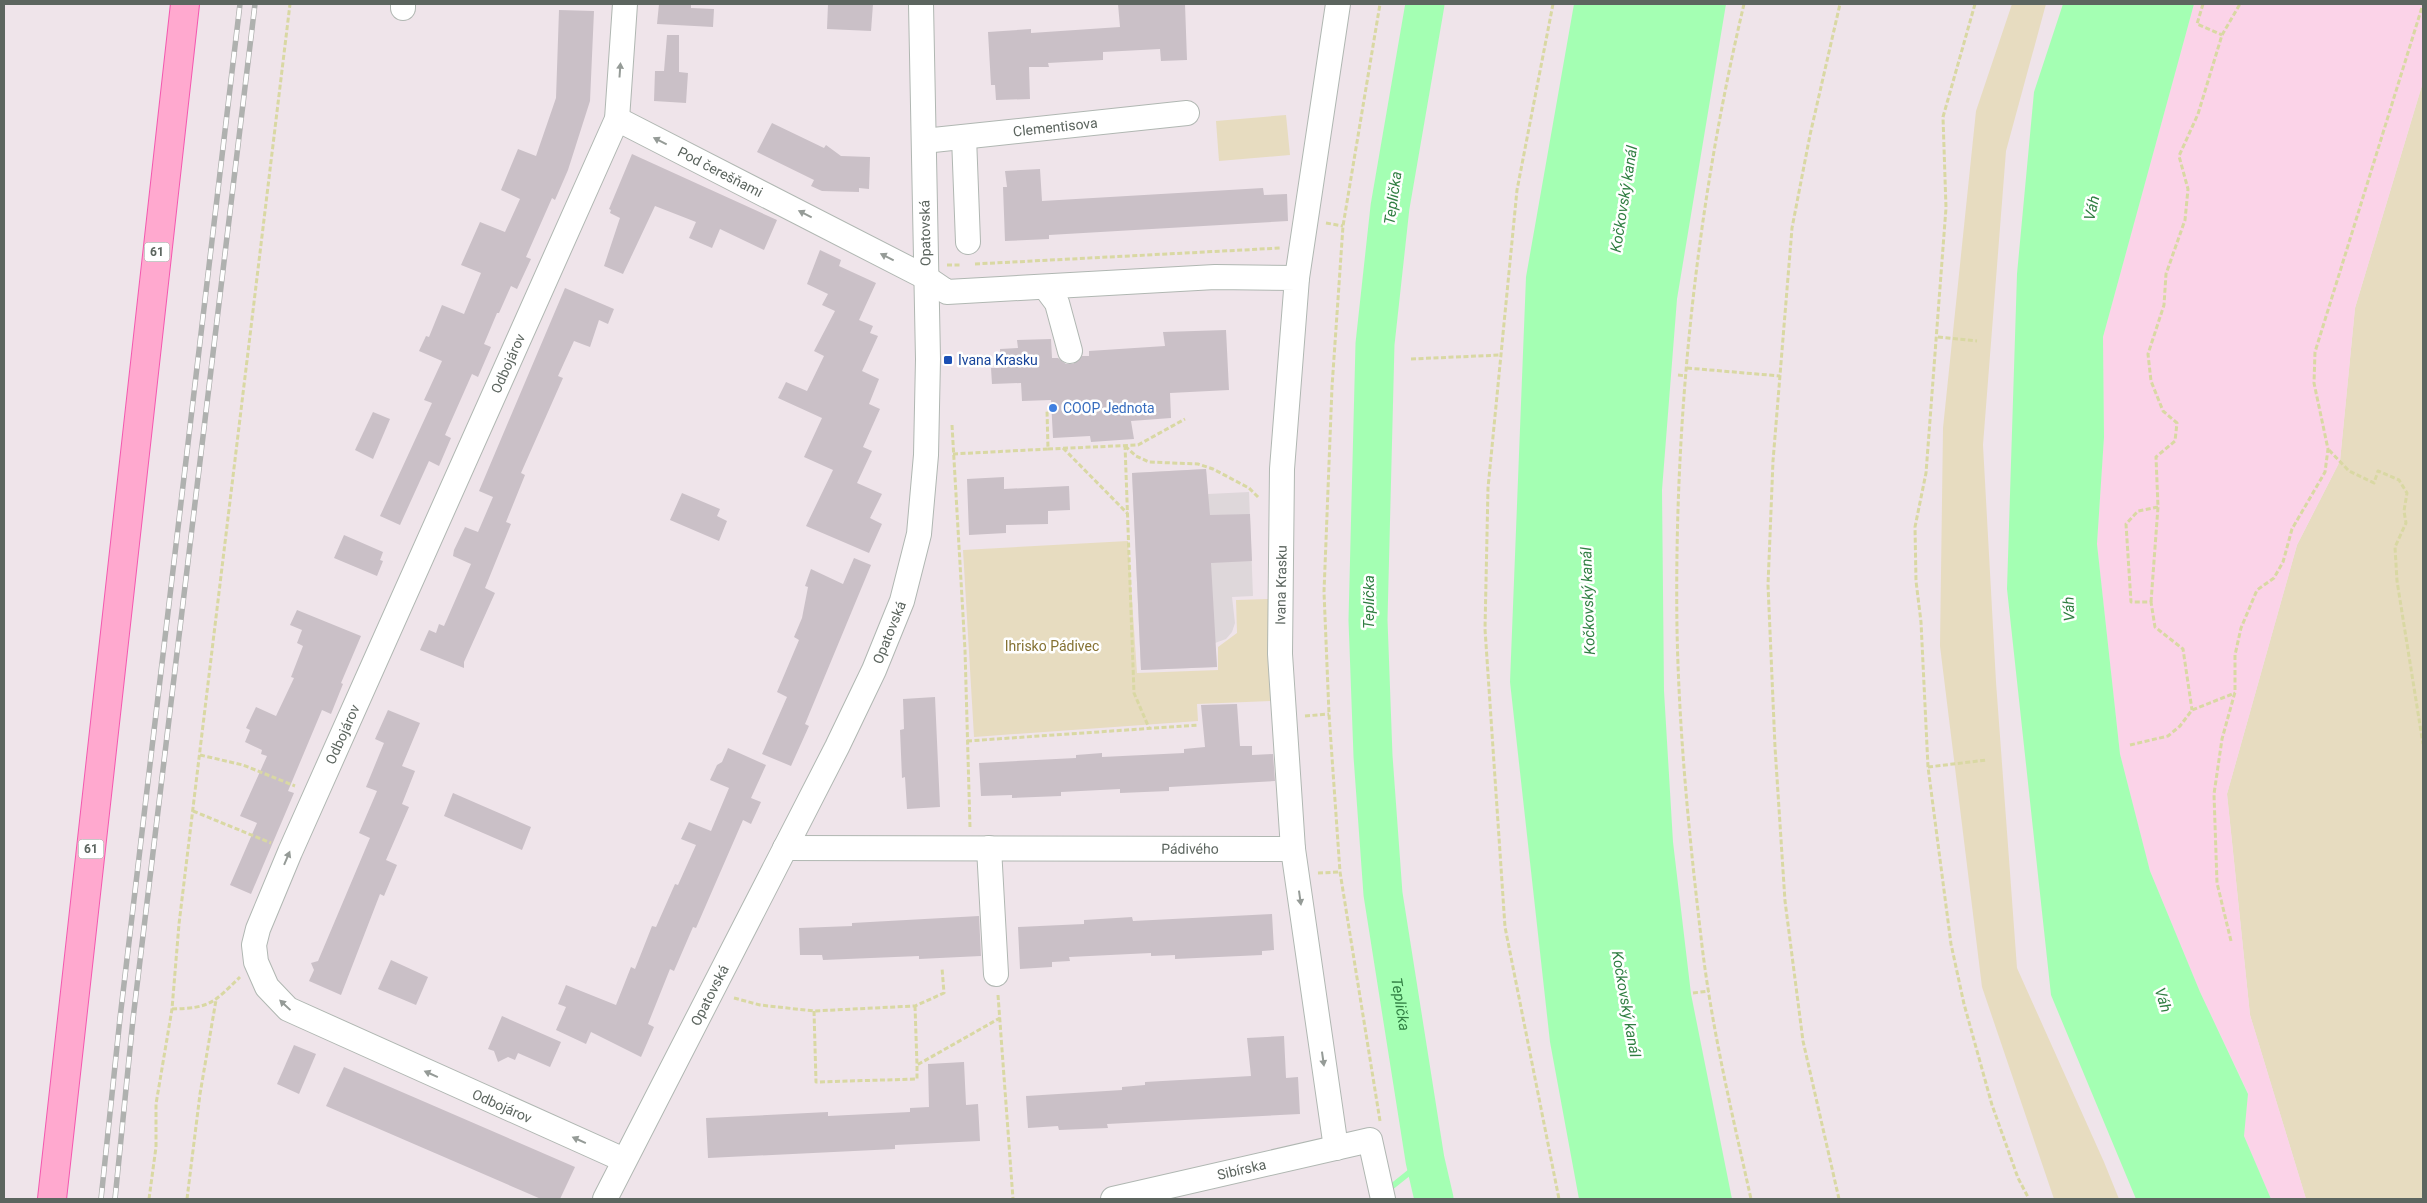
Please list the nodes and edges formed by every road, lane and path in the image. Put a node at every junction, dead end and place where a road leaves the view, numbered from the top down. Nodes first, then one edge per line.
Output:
1 (185, 4) edge
2 (290, 4) edge
3 (625, 4) edge
4 (921, 4) edge
5 (1338, 4) edge
6 (1380, 4) edge
7 (1553, 4) edge
8 (1744, 4) edge
9 (1840, 4) edge
10 (1975, 4) edge
11 (2204, 4) edge
12 (2240, 4) edge
13 (2423, 4) edge
14 (2222, 35) junction
15 (1187, 113) dead end
16 (618, 119) junction
17 (964, 137) junction
18 (924, 141) junction
19 (1286, 248) dead end
20 (970, 253) joint
21 (962, 265) dead end
22 (934, 271) junction
23 (1297, 278) junction
24 (1045, 287) junction
25 (1938, 337) junction
26 (1977, 341) dead end
27 (1070, 351) dead end
28 (1500, 355) junction
29 (1411, 358) dead end
30 (1687, 368) junction
31 (1678, 375) dead end
32 (1686, 376) junction
33 (1780, 376) junction
34 (1047, 410) dead end
35 (1185, 419) dead end
36 (952, 425) dead end
37 (1125, 446) junction
38 (1048, 448) junction
39 (1063, 448) junction
40 (2328, 449) junction
41 (954, 454) junction
42 (1260, 503) dead end
43 (2158, 507) junction
44 (1127, 513) junction
45 (2151, 602) junction
46 (2235, 692) junction
47 (2192, 710) junction
48 (1199, 725) dead end
49 (1149, 728) junction
50 (967, 742) junction
51 (2423, 744) edge
52 (2130, 745) dead end
53 (200, 755) junction
54 (1987, 760) dead end
55 (1928, 768) junction
56 (316, 794) junction
57 (193, 811) junction
58 (785, 848) junction
59 (980, 848) junction
60 (1293, 850) junction
61 (290, 852) junction
62 (1340, 872) junction
63 (1315, 874) dead end
64 (2231, 941) dead end
65 (256, 962) junction
66 (942, 968) dead end
67 (996, 974) joint
68 (1709, 991) junction
69 (1693, 993) dead end
70 (729, 996) dead end
71 (216, 1000) junction
72 (915, 1006) junction
73 (172, 1009) junction
74 (814, 1011) junction
75 (1000, 1018) junction
76 (917, 1065) junction
77 (1376, 1134) junction
78 (1336, 1148) junction
79 (624, 1160) junction
80 (608, 1198) edge
81 (52, 1199) edge
82 (149, 1199) edge
83 (187, 1199) edge
84 (1013, 1199) edge
85 (1113, 1199) edge
86 (1383, 1199) edge
87 (1559, 1199) edge
88 (1751, 1199) edge
89 (1838, 1199) edge
90 (2029, 1199) edge

1 - 81 main road, 61
2 - 53 path
16 -> 3 street
4 - 18 street, Opatovská
5 - 23 street, Ivana Krasku
6 - 62 path
7 - 28 path
8 - 30 path
9 - 33 path
10 - 25 path
11 - 14 path
12 - 14 path
13 - 40 path
14 - 43 path
15 - 17 street, Clementisova
22 -> 16 street, Pod čerešňami
16 - 56 street, Odbojárov
17 - 18 street, Clementisova
17 - 20 street
18 - 22 street, Opatovská
19 - 20 path
21 - 22 path
22 - 24 street
22 - 58 street, Opatovská
23 - 24 street
23 - 60 street, Ivana Krasku
24 - 27 street
25 - 26 path
25 - 55 path
28 - 29 path
28 - 87 path
30 - 32 path
30 - 33 path
31 - 32 path
32 - 68 path
33 - 89 path
34 - 38 path
35 - 37 path
36 - 41 path
37 - 39 path
37 - 42 path
37 - 44 path
38 - 39 path
38 - 41 path
39 - 44 path
40 - 46 path
40 - 51 path
41 - 50 path
43 - 45 path
43 - 45 path
44 - 49 path
45 - 47 path
46 - 47 path
46 - 64 path
47 - 52 path
48 - 49 path
49 - 50 path
50 - 59 path
53 - 56 path
53 - 57 path
54 - 55 path
55 - 90 path
56 - 61 street, Odbojárov
57 - 61 path
57 - 73 path
58 - 59 street, Pádivého
58 - 79 street, Opatovská
59 - 60 street, Pádivého
59 - 67 street
60 -> 78 street
65 -> 61 street, Odbojárov
62 - 63 path
62 - 77 path
65 - 71 path
79 -> 65 street, Odbojárov
66 - 72 path
67 - 75 path
68 - 69 path
68 - 88 path
70 - 74 path
71 - 73 path
71 - 83 path
72 - 74 path
72 - 76 path
73 - 82 path
74 - 76 path
75 - 76 path
75 - 84 path
77 - 78 street, Sibírska
77 - 86 street
78 - 85 street, Sibírska
79 - 80 street, Opatovská

